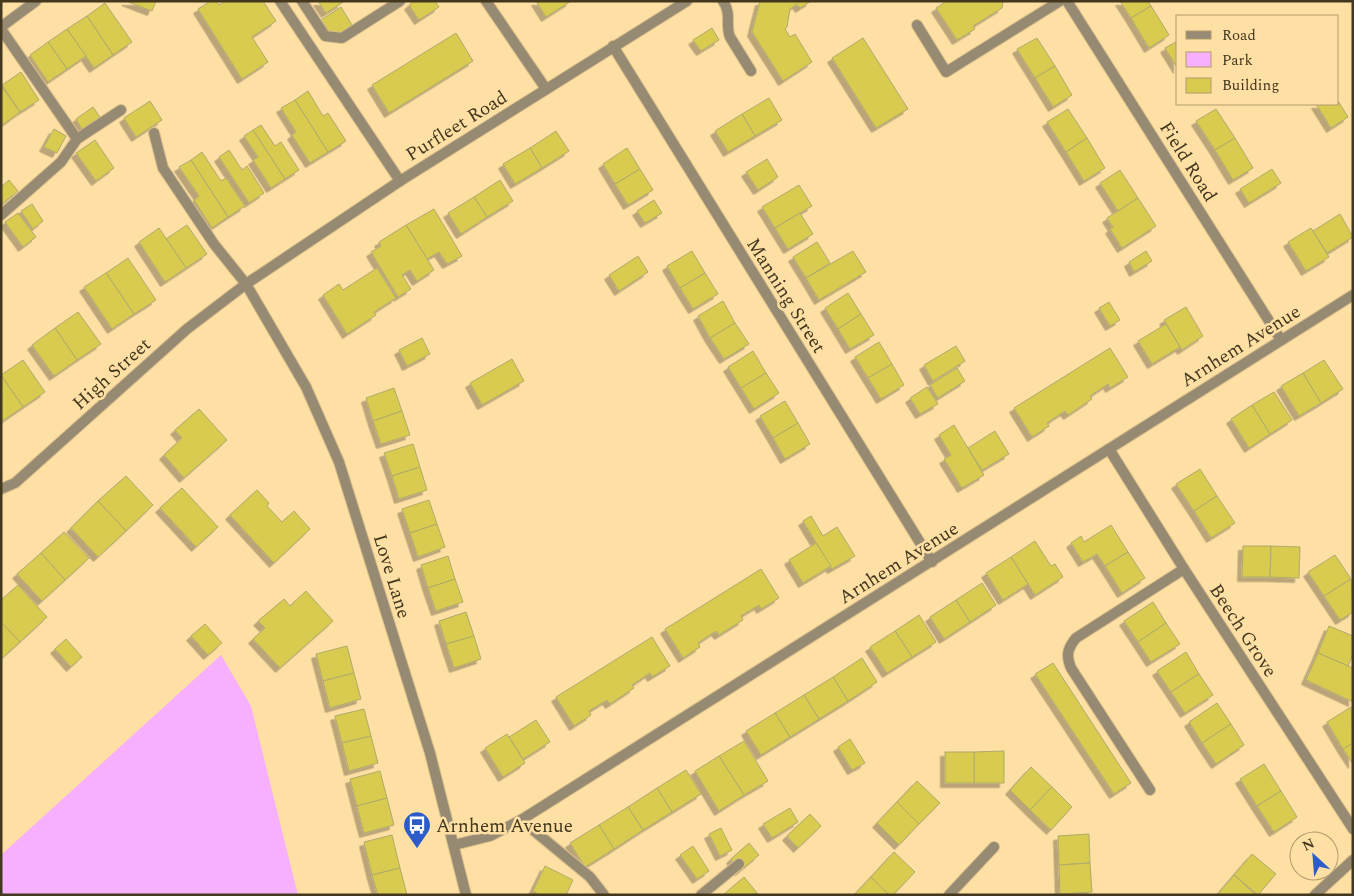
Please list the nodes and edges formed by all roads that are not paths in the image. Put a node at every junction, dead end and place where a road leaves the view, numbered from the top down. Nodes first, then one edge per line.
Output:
1 (36, 1) edge
2 (280, 1) edge
3 (302, 1) edge
4 (400, 1) edge
5 (486, 1) edge
6 (687, 1) edge
7 (723, 1) edge
8 (1060, 1) edge
9 (1067, 1) edge
10 (917, 25) dead end
11 (1, 28) edge
12 (613, 46) junction
13 (751, 70) dead end
14 (546, 89) junction
15 (121, 110) dead end
16 (154, 133) dead end
17 (76, 139) junction
18 (400, 181) junction
19 (1, 215) edge
20 (246, 284) junction
21 (1353, 295) edge
22 (1281, 340) junction
23 (1110, 449) junction
24 (1, 489) edge
25 (932, 562) junction
26 (1184, 569) junction
27 (1150, 790) dead end
28 (521, 820) junction
29 (1353, 829) edge
30 (454, 845) junction
31 (994, 847) dead end
32 (1353, 860) edge
33 (739, 864) dead end
34 (466, 895) edge
35 (604, 895) edge
36 (701, 895) edge
37 (949, 895) edge
38 (1315, 895) edge

1 - 11 street
2 - 18 street
3 - 4 street
5 - 14 street
6 - 12 street, Purfleet Road
7 - 13 street
8 - 10 street
9 - 22 street, Field Road
11 - 17 street
12 - 14 street, Purfleet Road
12 - 25 street, Manning Street
14 - 18 street, Purfleet Road
15 - 17 street
16 - 20 street, Love Lane
17 - 19 street
18 - 20 street, Purfleet Road
20 - 24 street, High Street
20 - 30 street, Love Lane
21 - 22 street, Arnhem Avenue
22 - 23 street, Arnhem Avenue
23 - 25 street, Arnhem Avenue
23 - 26 street, Beech Grove
25 - 28 street, Arnhem Avenue
26 - 27 street
26 - 29 street, Beech Grove
28 - 30 street, Arnhem Avenue
28 - 35 street
30 - 34 street, Love Lane
31 - 37 street
32 - 38 street
33 - 36 street

